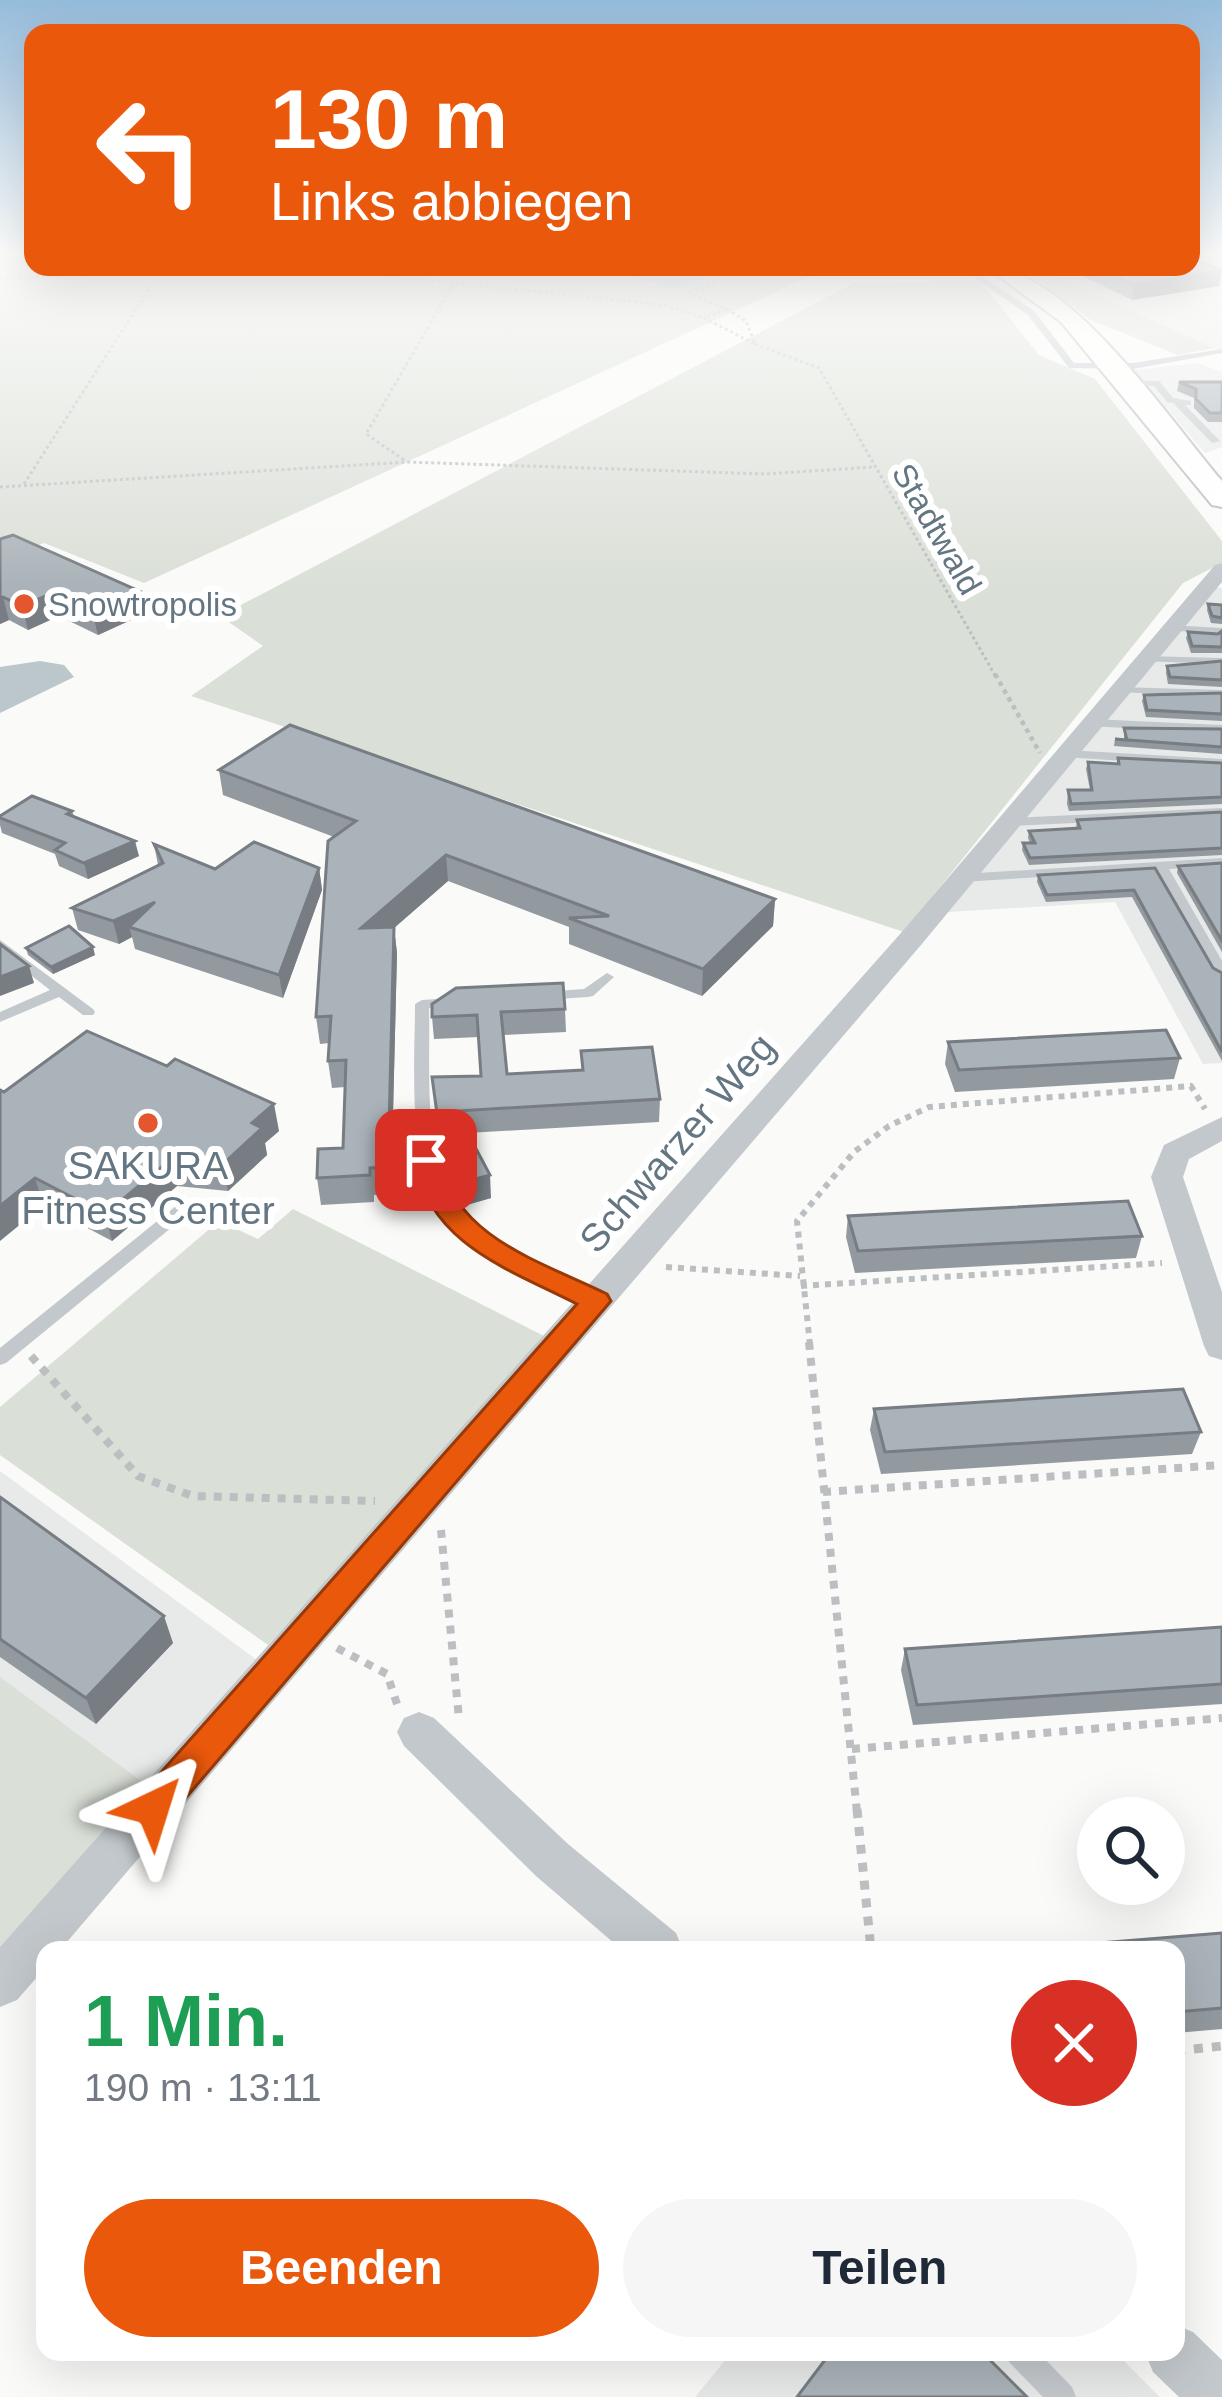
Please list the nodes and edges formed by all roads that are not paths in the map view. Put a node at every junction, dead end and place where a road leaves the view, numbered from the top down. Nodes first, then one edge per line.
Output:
1 (1072, 364) edge
2 (1108, 364) edge
3 (1169, 364) edge
4 (1119, 376) junction
5 (1156, 382) junction
6 (1177, 383) edge
7 (1218, 439) edge
8 (1192, 447) junction
9 (1222, 499) edge
10 (1222, 569) edge
11 (1169, 628) junction
12 (1222, 631) edge
13 (1144, 659) junction
14 (1222, 661) edge
15 (1118, 690) junction
16 (1222, 693) edge
17 (1091, 723) junction
18 (1222, 729) edge
19 (1058, 763) junction
20 (1222, 764) edge
21 (1222, 812) edge
22 (1010, 821) junction
23 (1222, 862) edge
24 (1160, 866) junction
25 (961, 878) junction
26 (0, 944) edge
27 (1222, 973) edge
28 (607, 977) dead end
29 (57, 992) junction
30 (517, 998) edge
31 (470, 1001) edge
32 (88, 1012) dead end
33 (0, 1017) edge
34 (1220, 1128) edge
35 (182, 1210) dead end
36 (606, 1291) junction
37 (1222, 1346) edge
38 (0, 1358) edge
39 (419, 1732) road end
40 (37, 1941) edge
41 (648, 1941) edge
42 (36, 1942) edge
43 (0, 1983) edge
44 (1028, 2361) edge
45 (1182, 2361) edge
46 (1062, 2397) edge
47 (1220, 2397) edge

1 - 4 lane
2 - 4 main road
3 - 4 lane
4 - 5 lane
4 - 8 main road
5 - 6 lane
5 - 7 lane
7 - 8 lane
8 - 9 main road
10 - 11 street, Schwarzer Weg
11 - 12 lane
11 - 13 street, Schwarzer Weg
13 - 14 lane
13 - 15 street, Schwarzer Weg
15 - 16 lane
15 - 17 street, Schwarzer Weg
17 - 18 lane
17 - 19 street, Schwarzer Weg
19 - 20 lane
19 - 22 street, Schwarzer Weg
21 - 22 lane
22 - 25 street, Schwarzer Weg
23 - 24 lane
24 - 25 lane
24 - 27 lane
25 - 36 street, Schwarzer Weg
26 - 29 lane
28 - 30 lane
29 - 32 lane
29 - 33 lane
31 - 36 lane
34 - 37 street
35 - 38 lane
36 - 40 street, Schwarzer Weg
39 - 41 street
42 - 43 street, Schwarzer Weg
44 - 46 lane
45 - 47 street

